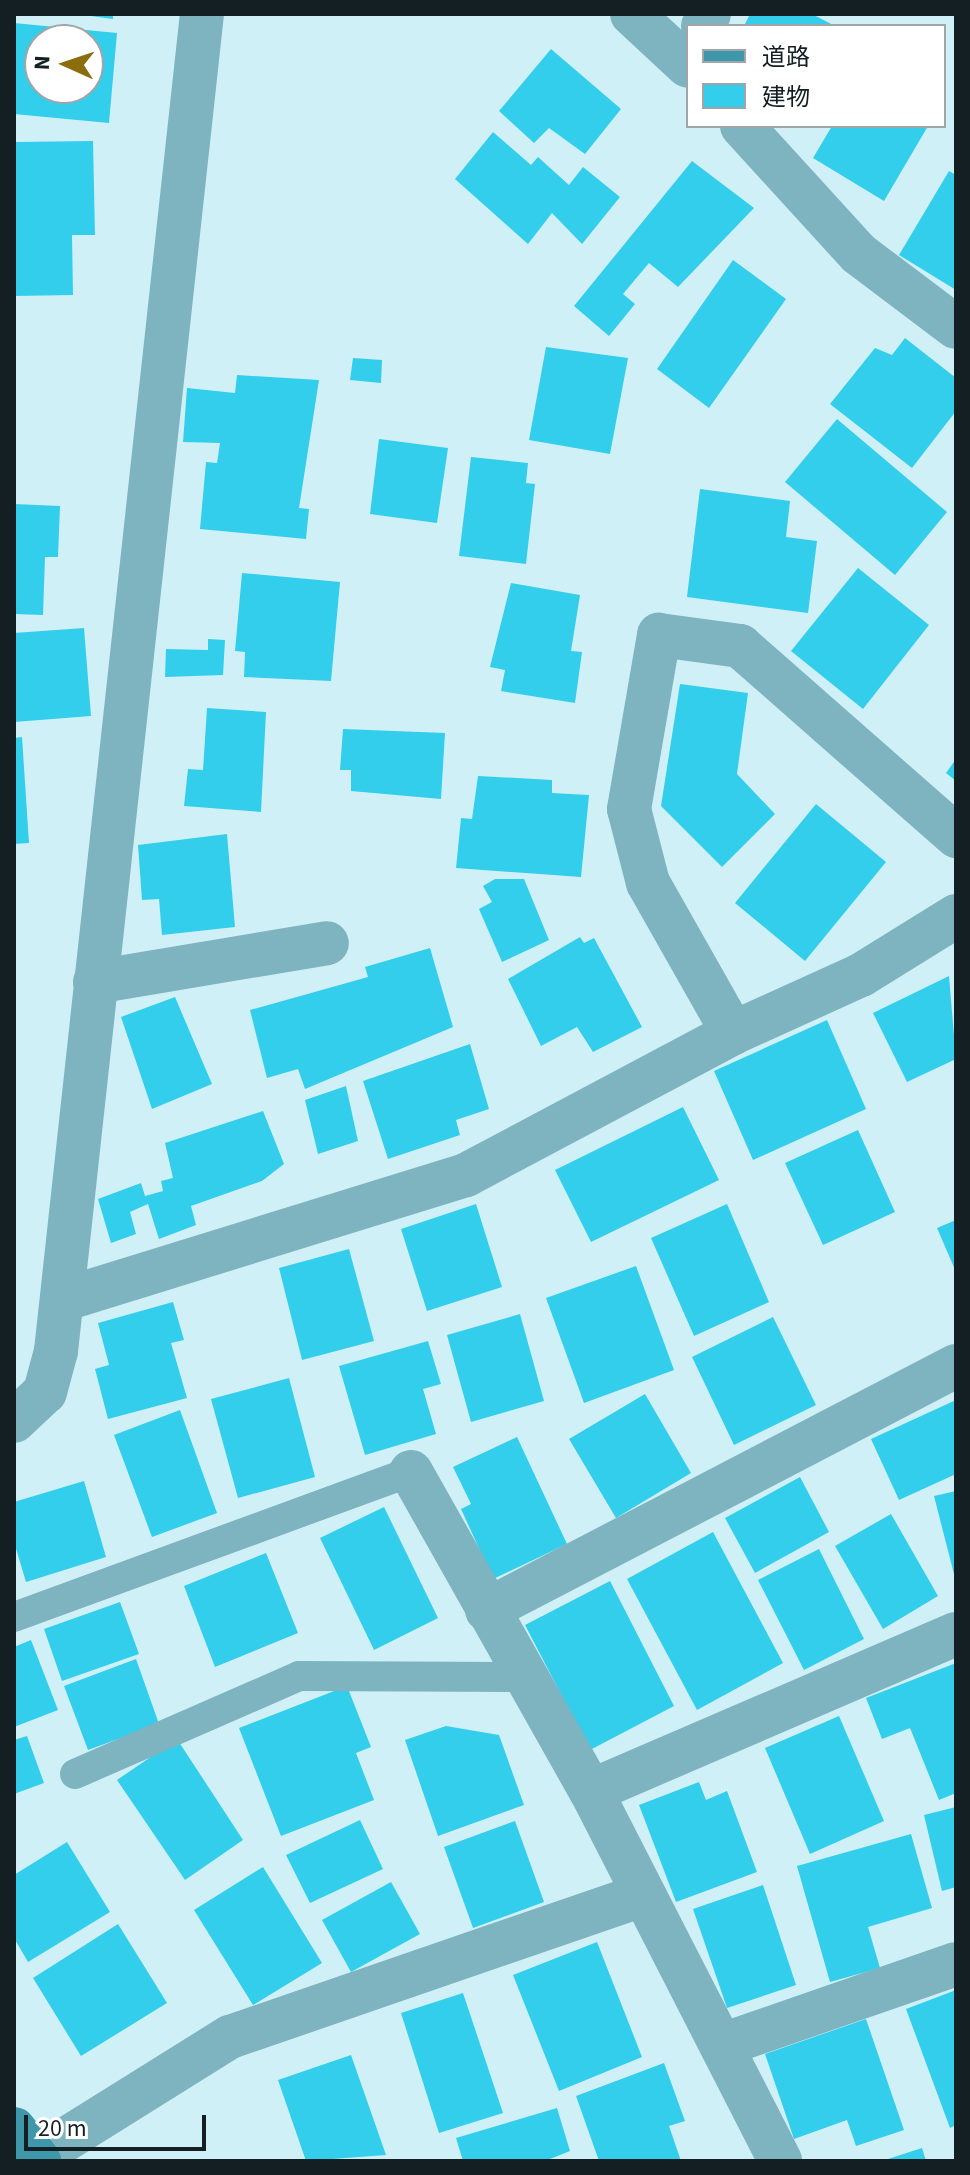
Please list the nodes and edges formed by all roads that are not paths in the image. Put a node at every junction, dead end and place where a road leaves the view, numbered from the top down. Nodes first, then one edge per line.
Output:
1 (202, 14) edge
2 (632, 14) edge
3 (686, 51) edge
4 (744, 128) edge
5 (956, 327) edge
6 (956, 836) edge
7 (956, 916) edge
8 (327, 943) dead end
9 (95, 982) junction
10 (733, 1033) junction
11 (62, 1300) junction
12 (956, 1366) edge
13 (14, 1421) edge
14 (411, 1472) joint
15 (487, 1610) junction
16 (14, 1617) edge
17 (956, 1634) edge
18 (525, 1677) junction
19 (75, 1774) dead end
20 (591, 1791) junction
21 (640, 1896) junction
22 (956, 1964) edge
23 (725, 2044) junction
24 (30, 2149) edge
25 (780, 2161) edge

1 - 9 street
2 - 3 street
4 - 5 street
6 - 10 street
7 - 10 street
8 - 9 street
9 - 11 street
10 - 11 street
11 - 13 street
12 - 15 street
14 - 15 street
14 - 16 lane
15 - 18 street
17 - 20 street
18 - 19 lane
18 - 20 street
20 - 21 street
21 - 23 street
21 - 24 street
22 - 23 street
23 - 25 street

